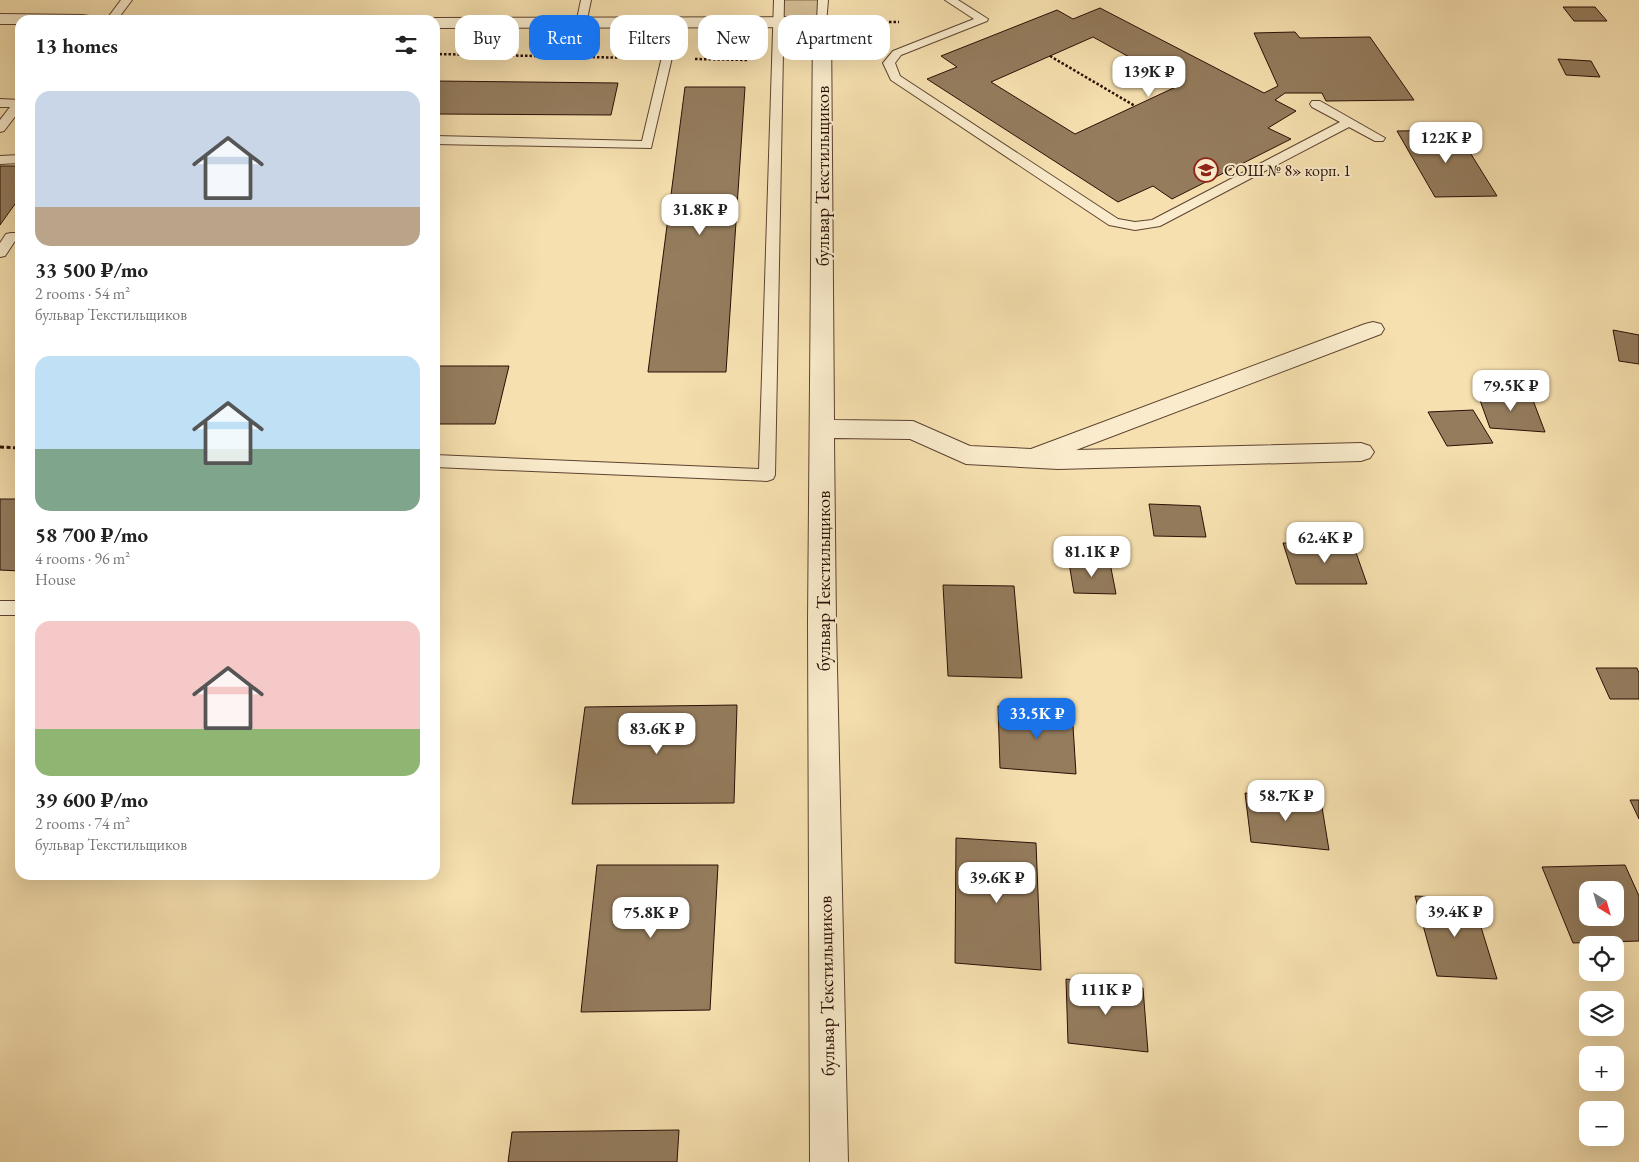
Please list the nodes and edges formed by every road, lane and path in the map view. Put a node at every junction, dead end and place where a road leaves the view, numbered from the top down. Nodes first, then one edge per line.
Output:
1 (127, 0) edge
2 (586, 0) edge
3 (779, 0) edge
4 (950, 0) edge
5 (823, 11) edge
6 (115, 15) edge
7 (582, 15) edge
8 (778, 15) edge
9 (808, 15) edge
10 (0, 19) edge
11 (15, 19) edge
12 (440, 23) edge
13 (778, 23) joint
14 (529, 24) edge
15 (688, 24) edge
16 (440, 54) edge
17 (1050, 56) dead end
18 (610, 58) edge
19 (688, 59) edge
20 (667, 60) edge
21 (777, 60) junction
22 (15, 102) edge
23 (0, 103) edge
24 (1316, 104) dead end
25 (1135, 106) dead end
26 (15, 108) edge
27 (1350, 122) junction
28 (0, 128) edge
29 (1379, 138) dead end
30 (440, 140) edge
31 (0, 160) edge
32 (15, 160) edge
33 (15, 237) edge
34 (0, 253) edge
35 (1373, 329) dead end
36 (822, 428) junction
37 (0, 447) edge
38 (15, 448) edge
39 (1361, 452) dead end
40 (1028, 458) junction
41 (440, 461) edge
42 (0, 608) edge
43 (15, 608) edge
44 (829, 1162) edge

1 - 6 lane
2 - 7 lane
3 - 8 lane
4 - 27 lane
5 - 9 street
5 - 36 street, бульвар Текстильщиков
10 - 11 street
12 - 14 street
13 - 15 street
13 - 21 lane
16 - 18 path
17 - 25 path
19 - 21 path
20 - 30 lane
21 - 41 lane
22 - 23 lane
24 - 27 lane
26 - 28 lane
27 - 29 lane
31 - 32 lane
33 - 34 lane
35 - 40 street
36 - 40 street
36 - 44 street, бульвар Текстильщиков
37 - 38 path
39 - 40 street
42 - 43 lane

